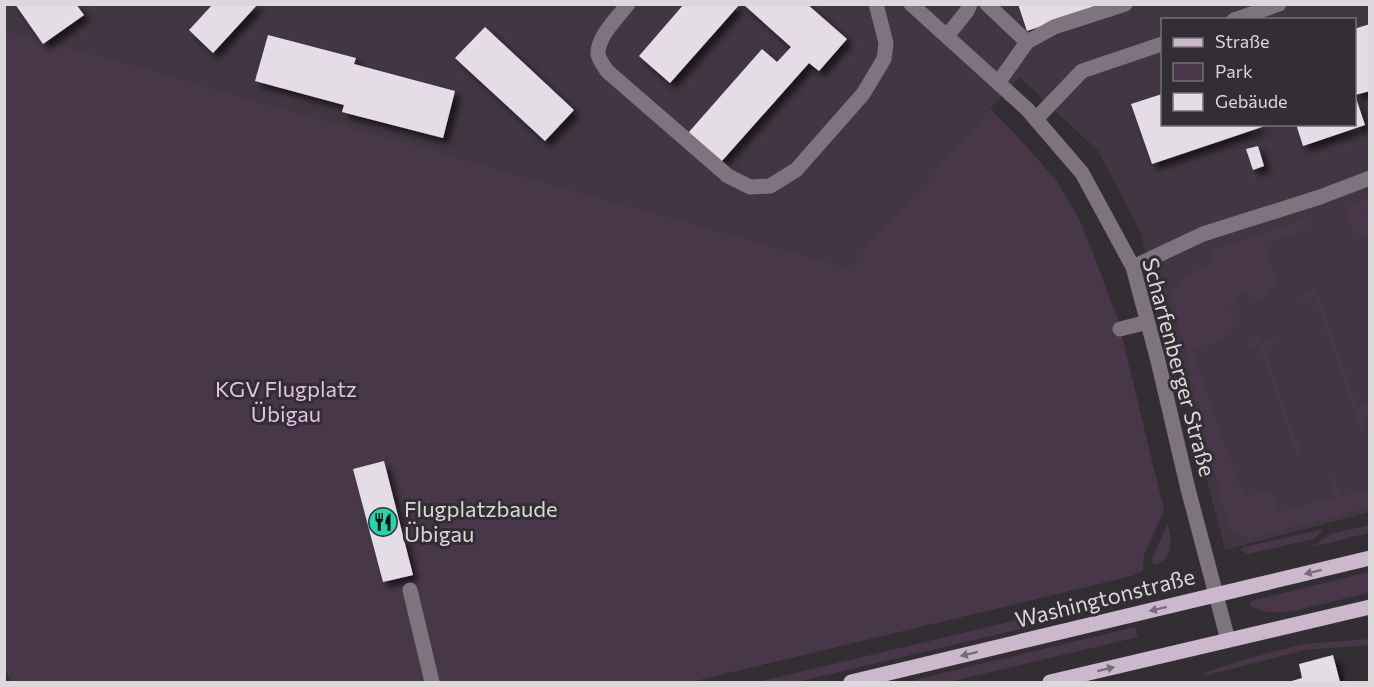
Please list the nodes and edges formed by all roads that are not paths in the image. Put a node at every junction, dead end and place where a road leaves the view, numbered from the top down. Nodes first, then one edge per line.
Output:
1 (628, 4) edge
2 (876, 4) edge
3 (911, 4) edge
4 (970, 4) edge
5 (987, 4) edge
6 (1125, 4) edge
7 (1279, 4) edge
8 (1240, 18) edge
9 (947, 36) junction
10 (1027, 42) junction
11 (1161, 44) edge
12 (999, 83) junction
13 (1036, 119) junction
14 (1370, 178) edge
15 (1133, 267) junction
16 (1148, 322) junction
17 (1120, 329) dead end
18 (1370, 558) edge
19 (410, 590) dead end
20 (1215, 595) junction
21 (1370, 607) edge
22 (1228, 640) junction
23 (432, 682) edge
24 (851, 682) edge
25 (1050, 682) edge

1 - 2 street
3 - 9 street, Scharfenberger Straße
4 - 9 street
5 - 10 street
6 - 10 street
7 - 8 street
9 - 12 street, Scharfenberger Straße
10 - 12 street
11 - 13 street
12 - 13 street, Scharfenberger Straße
13 - 15 street, Scharfenberger Straße
14 - 15 street
15 - 16 street, Scharfenberger Straße
16 - 17 street
16 - 20 street, Scharfenberger Straße
18 -> 20 main road, Washingtonstraße
19 - 23 street
20 - 22 street, Scharfenberger Straße
20 -> 24 main road, Washingtonstraße
21 - 22 main road
25 -> 22 main road

